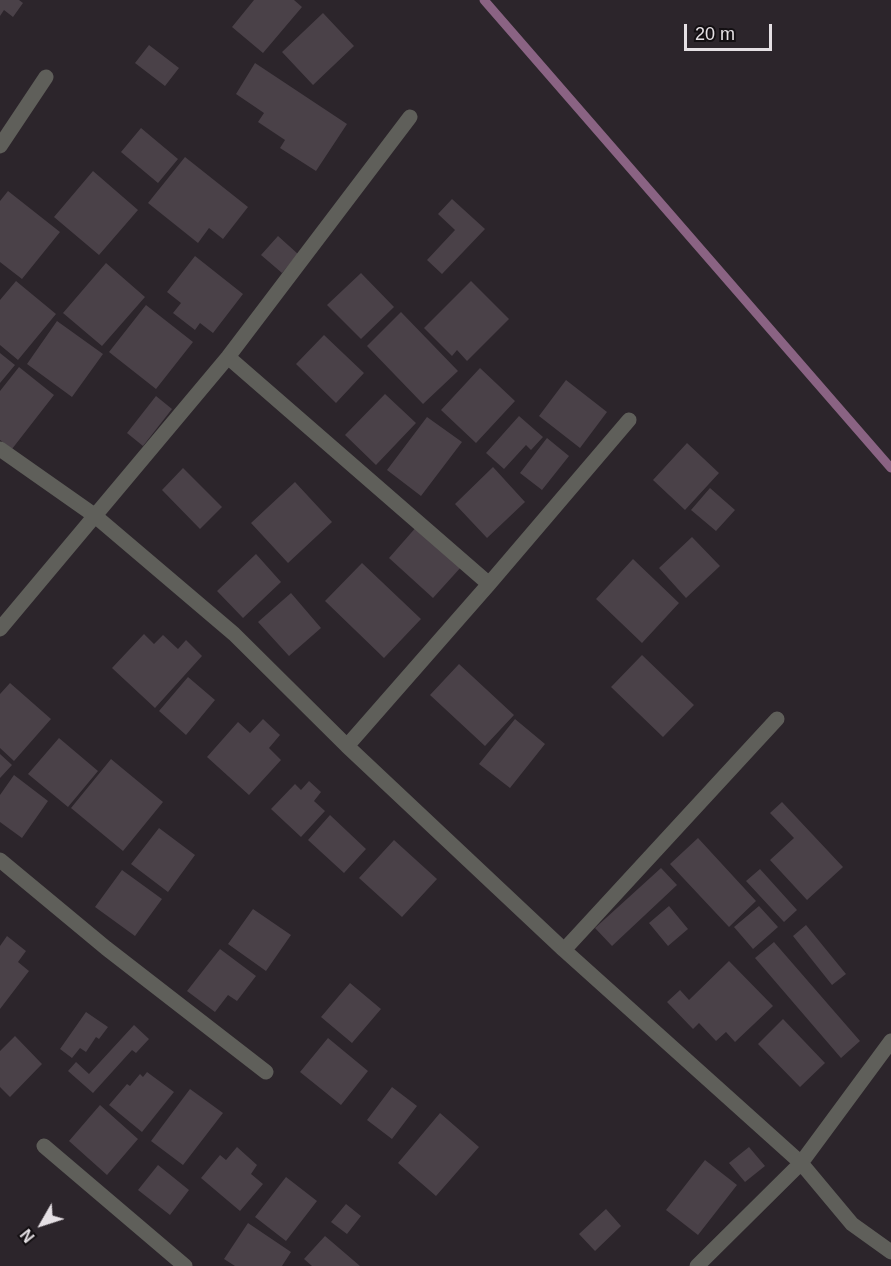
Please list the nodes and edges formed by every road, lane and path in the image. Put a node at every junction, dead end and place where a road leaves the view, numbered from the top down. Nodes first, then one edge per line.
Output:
1 (46, 77) dead end
2 (410, 117) dead end
3 (0, 146) edge
4 (228, 357) junction
5 (629, 420) dead end
6 (0, 449) edge
7 (94, 515) junction
8 (489, 584) junction
9 (0, 629) edge
10 (777, 718) dead end
11 (346, 746) junction
12 (0, 860) edge
13 (564, 950) junction
14 (891, 1041) edge
15 (266, 1072) dead end
16 (44, 1146) dead end
17 (801, 1163) junction
18 (891, 1252) edge
19 (185, 1266) edge
20 (697, 1266) edge

1 - 3 street
2 - 4 street
4 - 7 street
4 - 8 street
5 - 8 street
6 - 7 street
7 - 9 street
7 - 11 street
8 - 11 street
10 - 13 street
11 - 13 street
12 - 15 street
13 - 17 street
14 - 17 street
16 - 19 street
17 - 18 street
17 - 20 street

